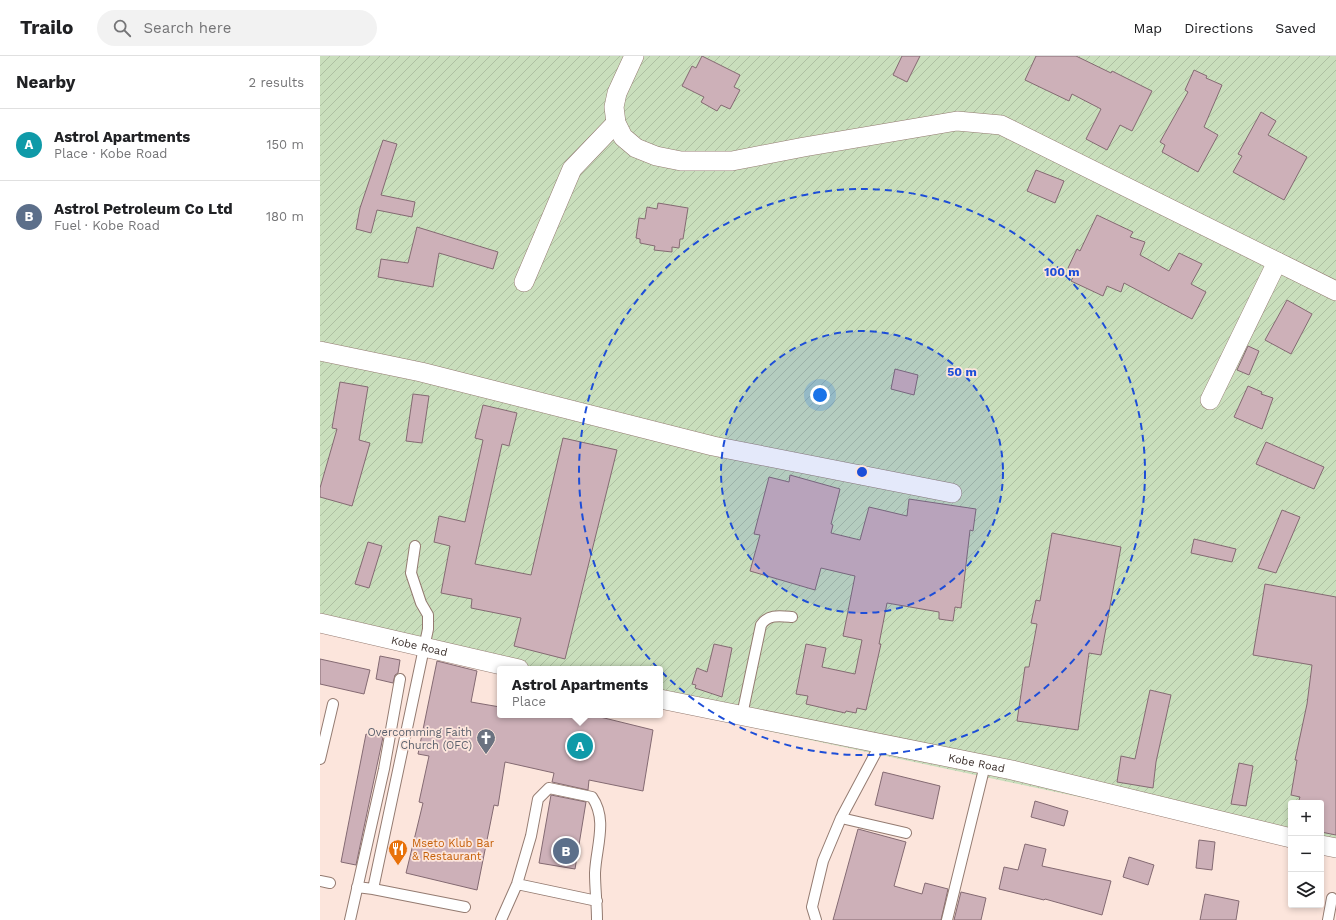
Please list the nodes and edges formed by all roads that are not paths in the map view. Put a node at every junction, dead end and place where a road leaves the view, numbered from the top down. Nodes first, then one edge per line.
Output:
1 (634, 56) edge
2 (616, 123) junction
3 (1277, 262) junction
4 (524, 282) dead end
5 (1336, 291) edge
6 (320, 351) edge
7 (1210, 400) dead end
8 (952, 494) dead end
9 (415, 546) dead end
10 (792, 617) dead end
11 (320, 623) edge
12 (423, 647) junction
13 (506, 666) edge
14 (400, 679) dead end
15 (663, 700) edge
16 (333, 704) dead end
17 (742, 715) junction
18 (881, 743) junction
19 (320, 759) edge
20 (985, 765) junction
21 (842, 818) junction
22 (906, 833) dead end
23 (1288, 837) edge
24 (1324, 846) edge
25 (1336, 848) edge
26 (517, 884) junction
27 (357, 887) junction
28 (373, 889) junction
29 (1332, 898) dead end
30 (597, 901) junction
31 (466, 907) dead end
32 (350, 920) edge
33 (501, 920) edge
34 (597, 920) edge
35 (816, 920) edge
36 (947, 920) edge
37 (1328, 920) edge

1 - 2 street
2 - 3 street
2 - 4 street
3 - 5 street
3 - 7 street
6 - 8 street
9 - 12 lane
10 - 17 lane
11 - 12 street, Kobe Road
12 - 13 street, Kobe Road
12 - 28 lane
14 - 27 lane
15 - 17 street, Kobe Road
16 - 19 lane
17 - 18 street, Kobe Road
18 - 20 street, Kobe Road
18 - 21 lane
20 - 23 street, Kobe Road
20 - 36 lane
21 - 22 lane
21 - 35 lane
24 - 25 street
26 - 30 lane
26 - 30 lane
26 - 33 lane
27 - 28 lane
27 - 32 lane
28 - 31 lane
29 - 37 lane
30 - 34 lane

